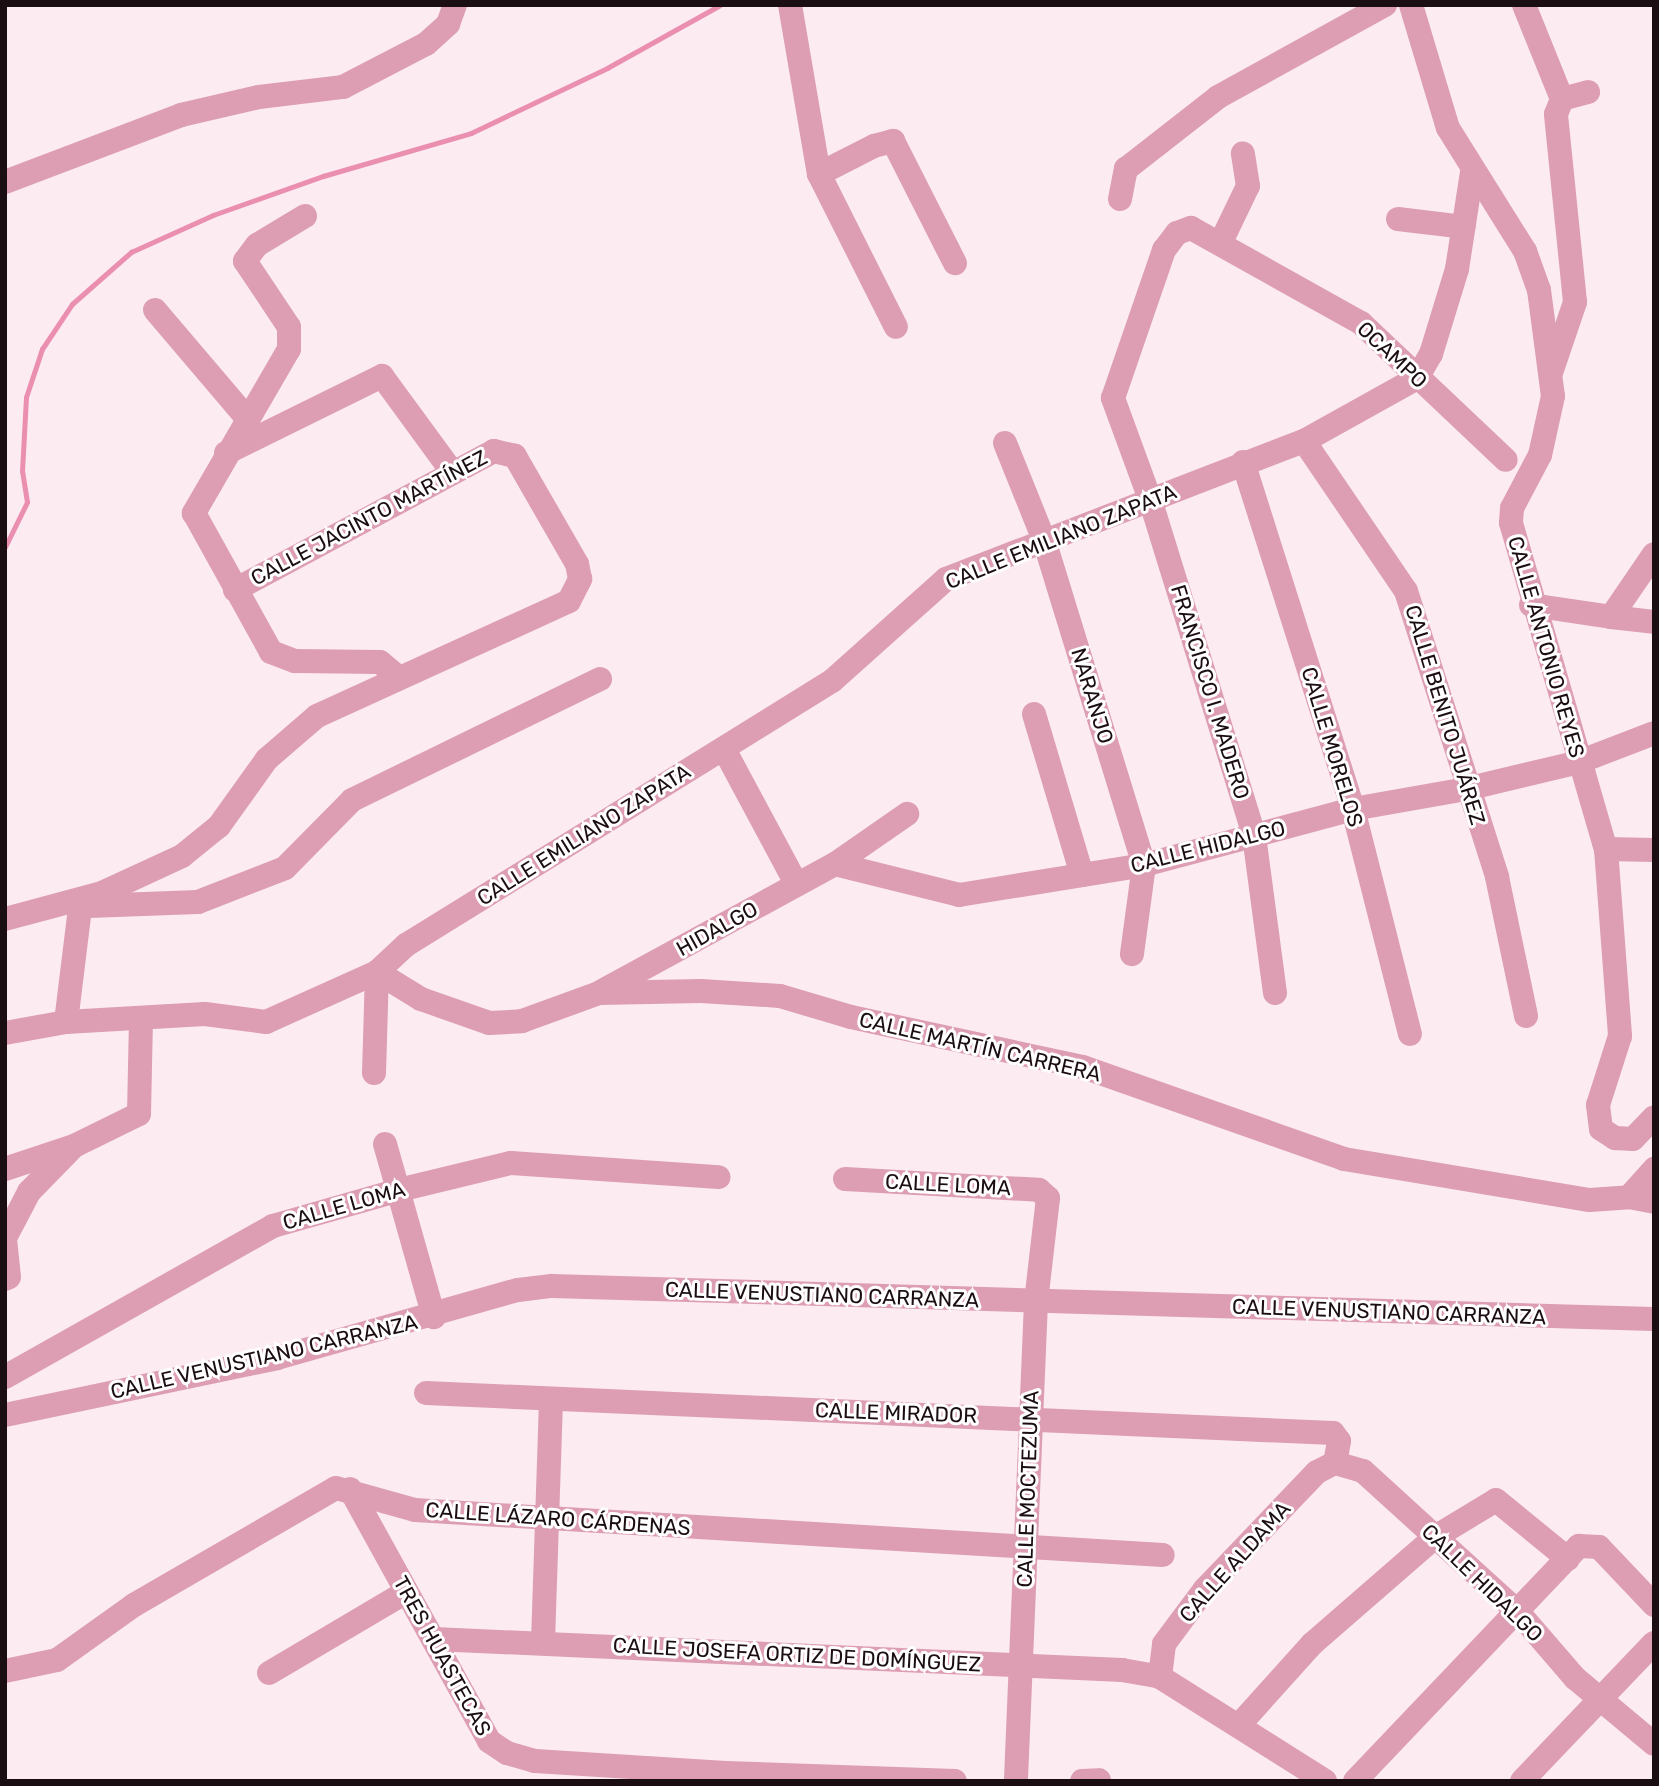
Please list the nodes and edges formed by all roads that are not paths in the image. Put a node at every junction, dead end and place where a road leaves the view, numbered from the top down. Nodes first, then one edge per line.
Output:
1 (455, 5) edge
2 (790, 5) edge
3 (1385, 5) edge
4 (1411, 5) edge
5 (1524, 5) edge
6 (1588, 92) dead end
7 (1562, 99) junction
8 (1243, 153) dead end
9 (1472, 172) junction
10 (819, 174) junction
11 (5, 182) edge
12 (1120, 199) dead end
13 (305, 216) dead end
14 (1398, 219) dead end
15 (1464, 227) junction
16 (1221, 242) junction
17 (955, 263) dead end
18 (155, 310) dead end
19 (896, 327) dead end
20 (1550, 374) junction
21 (1417, 378) junction
22 (1113, 398) joint
23 (247, 418) junction
24 (1304, 441) junction
25 (1005, 443) dead end
26 (226, 453) junction
27 (1507, 460) dead end
28 (1243, 462) junction
29 (453, 473) junction
30 (1151, 502) junction
31 (1044, 540) junction
32 (1654, 554) edge
33 (235, 590) junction
34 (1531, 605) junction
35 (1611, 617) junction
36 (1654, 622) edge
37 (398, 677) junction
38 (600, 679) dead end
39 (1034, 714) dead end
40 (1654, 733) edge
41 (724, 748) junction
42 (1579, 762) junction
43 (1466, 789) junction
44 (1353, 808) junction
45 (907, 814) dead end
46 (1254, 835) junction
47 (1606, 849) junction
48 (1654, 850) edge
49 (835, 864) junction
50 (1144, 865) junction
51 (1082, 875) junction
52 (797, 885) junction
53 (81, 900) junction
54 (5, 919) edge
55 (1132, 954) dead end
56 (377, 972) junction
57 (599, 993) junction
58 (1275, 993) dead end
59 (1526, 1016) dead end
60 (141, 1020) junction
61 (66, 1022) junction
62 (5, 1032) edge
63 (1410, 1034) dead end
64 (374, 1073) dead end
65 (1654, 1117) edge
66 (385, 1144) dead end
67 (74, 1146) junction
68 (5, 1169) edge
69 (1654, 1169) edge
70 (719, 1177) dead end
71 (845, 1179) dead end
72 (399, 1189) junction
73 (1048, 1198) joint
74 (1629, 1198) junction
75 (1654, 1202) edge
76 (5, 1279) edge
77 (1036, 1302) junction
78 (435, 1317) junction
79 (1654, 1319) edge
80 (5, 1377) edge
81 (426, 1393) dead end
82 (551, 1399) junction
83 (5, 1415) edge
84 (1030, 1419) junction
85 (1335, 1463) junction
86 (350, 1489) junction
87 (545, 1520) junction
88 (1435, 1537) junction
89 (1026, 1545) junction
90 (1577, 1551) junction
91 (1163, 1555) dead end
92 (406, 1592) junction
93 (1654, 1605) edge
94 (1519, 1613) junction
95 (434, 1639) junction
96 (543, 1642) junction
97 (1654, 1643) edge
98 (1019, 1666) junction
99 (5, 1671) edge
100 (269, 1673) dead end
101 (1160, 1677) junction
102 (1602, 1699) junction
103 (1240, 1724) junction
104 (1654, 1744) edge
105 (1099, 1780) edge
106 (955, 1781) edge
107 (1016, 1781) edge
108 (1082, 1781) edge
109 (1325, 1781) edge
110 (1355, 1781) edge
111 (1522, 1781) edge

1 - 11 street
2 - 10 street
3 - 12 street
4 - 9 street, CALLE ANTONIO REYES
5 - 7 street
6 - 7 street
7 - 20 street
8 - 16 street
9 - 15 street
9 - 20 street, CALLE ANTONIO REYES
10 - 17 street
10 - 19 street
13 - 23 street
14 - 15 street
15 - 21 street
16 - 21 street, OCAMPO
16 - 22 street, OCAMPO
18 - 23 street
20 - 34 street, CALLE ANTONIO REYES
21 - 24 street, CALLE EMILIANO ZAPATA
21 - 27 street, OCAMPO
22 - 30 street, FRANCISCO I. MADERO
23 - 26 street
24 - 28 street, CALLE EMILIANO ZAPATA
24 - 43 street, CALLE BENITO JUÁREZ
25 - 31 street, NARANJO
26 - 29 street
26 - 33 street
28 - 30 street, CALLE EMILIANO ZAPATA
28 - 44 street, CALLE MORELOS
29 - 33 street, CALLE JACINTO MARTÍNEZ
29 - 37 street, CALLE JACINTO MARTÍNEZ
30 - 31 street, CALLE EMILIANO ZAPATA
30 - 46 street, FRANCISCO I. MADERO
31 - 41 street, CALLE EMILIANO ZAPATA
31 - 50 street, NARANJO
32 - 35 street
33 - 37 street
34 - 35 street
34 - 42 street, CALLE ANTONIO REYES
35 - 36 street
37 - 53 street
38 - 53 street
39 - 51 street
40 - 42 street, CALLE HIDALGO
41 - 52 street
41 - 56 street, CALLE EMILIANO ZAPATA
42 - 43 street, CALLE HIDALGO
42 - 47 street, CALLE ANTONIO REYES
43 - 44 street, CALLE HIDALGO
43 - 59 street, CALLE BENITO JUÁREZ
44 - 46 street, CALLE HIDALGO
44 - 63 street, CALLE MORELOS
45 - 49 street, HIDALGO
46 - 50 street, CALLE HIDALGO
46 - 58 street, FRANCISCO I. MADERO
47 - 48 street
47 - 65 street, CALLE ANTONIO REYES
49 - 51 street, CALLE HIDALGO
49 - 52 street, HIDALGO
50 - 51 street, CALLE HIDALGO
50 - 55 street, NARANJO
52 - 57 street, HIDALGO
53 - 54 street
53 - 61 street
56 - 57 street, CALLE MARTÍN CARRERA
56 - 60 street, CALLE EMILIANO ZAPATA
56 - 64 street
57 - 74 street, CALLE MARTÍN CARRERA
60 - 61 street, CALLE EMILIANO ZAPATA
60 - 67 street
61 - 62 street, CALLE EMILIANO ZAPATA
66 - 72 street
67 - 68 street
67 - 76 street
69 - 74 street
70 - 72 street, CALLE LOMA
71 - 73 street, CALLE LOMA
72 - 78 street
72 - 80 street, CALLE LOMA
73 - 77 street, CALLE MOCTEZUMA
74 - 75 street, CALLE MARTÍN CARRERA
77 - 78 street, CALLE VENUSTIANO CARRANZA
77 - 79 street, CALLE VENUSTIANO CARRANZA
77 - 84 street, CALLE MOCTEZUMA
78 - 83 street, CALLE VENUSTIANO CARRANZA
81 - 82 street, CALLE MIRADOR
82 - 84 street, CALLE MIRADOR
82 - 87 street
84 - 85 street, CALLE MIRADOR
84 - 89 street, CALLE MOCTEZUMA
85 - 88 street, CALLE HIDALGO
85 - 101 street, CALLE ALDAMA
86 - 87 street, CALLE LÁZARO CÁRDENAS
86 - 92 street, TRES HUASTECAS
86 - 99 street
87 - 89 street, CALLE LÁZARO CÁRDENAS
87 - 96 street
88 - 90 street
88 - 94 street, CALLE HIDALGO
88 - 103 street
89 - 91 street, CALLE LÁZARO CÁRDENAS
89 - 98 street, CALLE MOCTEZUMA
90 - 93 street
90 - 94 street
92 - 95 street, TRES HUASTECAS
92 - 100 street
94 - 102 street, CALLE HIDALGO
94 - 110 street
95 - 96 street, CALLE JOSEFA ORTIZ DE DOMÍNGUEZ
95 - 106 street, TRES HUASTECAS
96 - 98 street, CALLE JOSEFA ORTIZ DE DOMÍNGUEZ
97 - 102 street
98 - 101 street, CALLE JOSEFA ORTIZ DE DOMÍNGUEZ
98 - 107 street, CALLE MOCTEZUMA
101 - 103 street
102 - 104 street, CALLE HIDALGO
102 - 111 street
103 - 109 street
105 - 108 street

